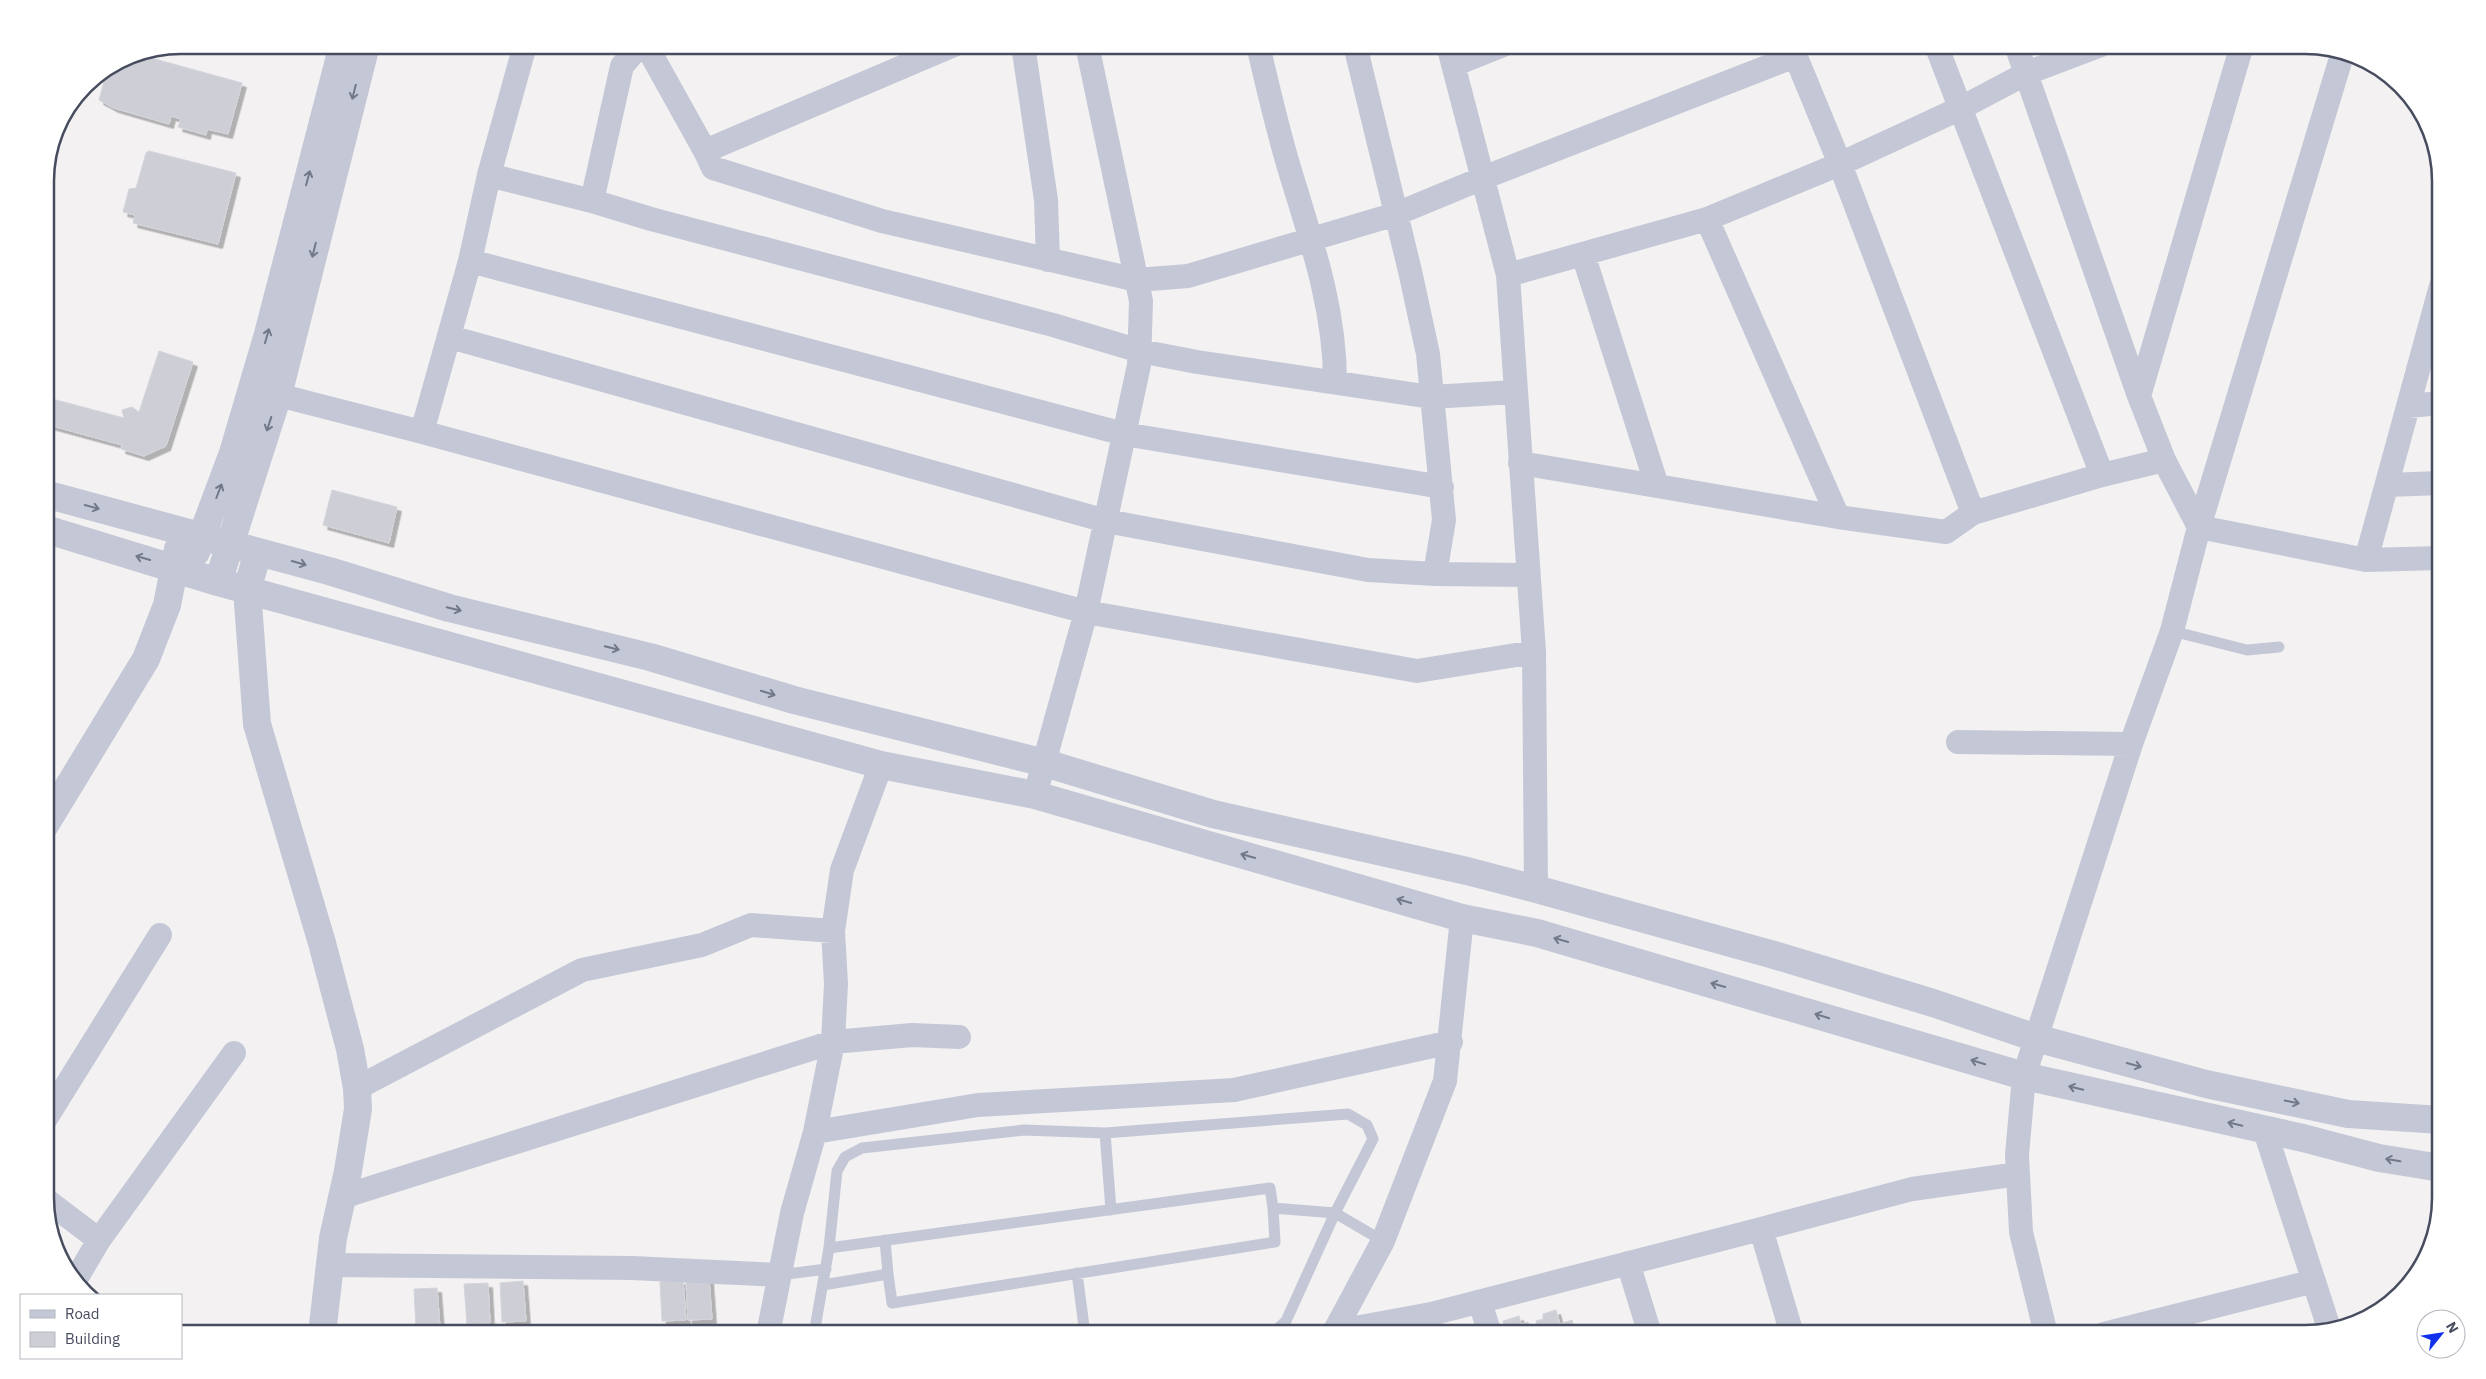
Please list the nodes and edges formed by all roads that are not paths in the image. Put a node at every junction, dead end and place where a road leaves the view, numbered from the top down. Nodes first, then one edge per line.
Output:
1 (340, 54) edge
2 (364, 54) edge
3 (523, 54) edge
4 (632, 54) edge
5 (651, 54) edge
6 (933, 54) edge
7 (1024, 54) edge
8 (1089, 54) edge
9 (1260, 54) edge
10 (1357, 54) edge
11 (1786, 54) edge
12 (1794, 54) edge
13 (1940, 54) edge
14 (2020, 54) edge
15 (2075, 54) edge
16 (2239, 54) edge
17 (1451, 55) edge
18 (2341, 59) edge
19 (2027, 73) junction
20 (1961, 108) junction
21 (705, 151) junction
22 (1840, 164) junction
23 (489, 175) junction
24 (1482, 178) junction
25 (592, 201) junction
26 (1396, 214) junction
27 (1707, 219) junction
28 (1312, 239) junction
29 (1583, 254) junction
30 (1048, 260) junction
31 (470, 261) junction
32 (1508, 275) junction
33 (1137, 280) junction
34 (2432, 319) edge
35 (450, 337) junction
36 (1140, 350) junction
37 (1335, 382) junction
38 (1515, 392) junction
39 (278, 396) junction
40 (2140, 396) junction
41 (1431, 397) junction
42 (2432, 404) edge
43 (2408, 406) junction
44 (422, 432) junction
45 (1124, 434) junction
46 (2164, 460) junction
47 (1520, 463) junction
48 (2102, 475) junction
49 (2432, 482) edge
50 (2386, 485) junction
51 (1657, 486) junction
52 (1442, 487) junction
53 (54, 496) edge
54 (1973, 513) junction
55 (1838, 517) junction
56 (1106, 522) junction
57 (2200, 527) junction
58 (54, 532) edge
59 (192, 534) junction
60 (230, 544) junction
61 (258, 552) junction
62 (2432, 558) edge
63 (2366, 560) junction
64 (181, 570) junction
65 (1434, 574) junction
66 (1528, 575) junction
67 (218, 582) junction
68 (247, 590) junction
69 (1086, 612) junction
70 (2172, 631) junction
71 (2279, 647) dead end
72 (1534, 652) junction
73 (1958, 742) dead end
74 (2131, 744) junction
75 (1045, 763) junction
76 (881, 765) junction
77 (1035, 795) junction
78 (54, 810) edge
79 (1536, 889) junction
80 (1462, 918) junction
81 (833, 931) junction
82 (160, 935) dead end
83 (959, 1037) dead end
84 (2036, 1038) junction
85 (833, 1042) junction
86 (1450, 1042) junction
87 (234, 1053) dead end
88 (2024, 1076) junction
89 (357, 1088) junction
90 (54, 1106) edge
91 (2432, 1119) edge
92 (2265, 1131) junction
93 (815, 1132) junction
94 (1105, 1133) junction
95 (2432, 1167) edge
96 (2018, 1174) junction
97 (342, 1197) junction
98 (54, 1206) edge
99 (1273, 1208) junction
100 (1111, 1210) junction
101 (1335, 1212) junction
102 (1761, 1229) junction
103 (99, 1240) junction
104 (885, 1240) junction
105 (1383, 1241) junction
106 (829, 1248) junction
107 (1628, 1263) junction
108 (330, 1265) junction
109 (826, 1269) junction
110 (1077, 1273) junction
111 (79, 1274) edge
112 (780, 1274) junction
113 (888, 1274) junction
114 (2314, 1282) junction
115 (823, 1285) junction
116 (1480, 1302) junction
117 (2327, 1323) edge
118 (323, 1325) edge
119 (770, 1325) edge
120 (816, 1325) edge
121 (1084, 1325) edge
122 (1282, 1325) edge
123 (1337, 1325) edge
124 (1374, 1325) edge
125 (1487, 1325) edge
126 (1647, 1325) edge
127 (1789, 1325) edge
128 (2044, 1325) edge
129 (2183, 1325) edge

59 -> 1 street
2 -> 39 street
3 - 23 street
4 - 25 street
5 - 21 street
6 - 21 street
7 - 30 street
8 - 33 street
9 - 28 street
10 - 26 street
11 - 24 street
12 - 22 street
13 - 20 street
14 - 19 street
15 - 19 street
16 - 40 street
17 - 24 street
18 - 57 street
19 - 20 street
19 - 40 street
20 - 22 street
20 - 48 street
21 - 30 street
22 - 27 street
22 - 54 street
23 - 25 street
23 - 31 street
24 - 26 street
24 - 32 street
25 - 36 street
26 - 28 street
26 - 41 street
27 - 29 street
27 - 55 street
28 - 33 street
28 - 37 street
29 - 32 street
29 - 51 street
30 - 33 street
31 - 35 street
31 - 45 street
32 - 38 street
33 - 36 street
34 - 43 street
35 - 44 street
35 - 56 street
36 - 37 street
36 - 45 street
37 - 41 street
38 - 41 street
38 - 47 street
39 - 44 street
39 -> 60 street
40 - 46 street
41 - 52 street
42 - 43 street
43 - 50 street
44 - 69 street
45 - 52 street
45 - 56 street
46 - 48 street
46 - 57 street
47 - 51 street
47 - 66 street
48 - 54 street
49 - 50 street
50 - 63 street
51 - 55 street
52 - 65 street
53 -> 59 street
54 - 55 street
56 - 65 street
56 - 69 street
57 - 63 street
57 - 70 street
64 -> 58 street
59 - 60 street
59 - 64 street
60 - 61 street
60 - 67 street
61 - 68 street
61 -> 75 street
62 - 63 street
64 - 67 street
64 - 78 street
65 - 66 street
66 - 72 street
67 - 68 street
68 - 76 street
68 - 89 street
69 - 72 street
69 - 75 street
70 - 71 lane
70 - 74 street
72 - 79 street
73 - 74 street
74 - 84 street
75 - 77 street
75 - 79 street
76 - 77 street
76 - 81 street
80 -> 77 street
79 - 84 street
80 - 86 street
88 -> 80 street
81 - 85 street
81 - 89 street
82 - 90 street
83 - 85 street
84 - 88 street
84 -> 91 street
85 - 93 street
85 - 97 street
86 - 93 street
86 - 105 street
87 - 103 street
92 -> 88 street
88 - 96 street
89 - 97 street
95 -> 92 street
92 - 114 street
93 - 112 street
94 - 100 lane
94 - 101 lane
94 - 106 lane
96 - 102 street
96 - 128 street
97 - 108 street
98 - 103 street
99 - 100 lane
99 - 101 lane
99 - 110 lane
100 - 104 lane
101 - 105 lane
101 - 122 lane
102 - 107 street
102 - 127 street
103 - 111 street
104 - 106 lane
104 - 113 lane
105 - 123 street
106 - 109 lane
107 - 116 street
107 - 126 street
108 - 112 street
108 - 118 street
109 - 112 lane
109 - 115 lane
110 - 113 lane
110 - 121 lane
112 - 119 street
113 - 115 lane
114 - 117 street
114 - 129 street
115 - 120 lane
116 - 124 street
116 - 125 street

